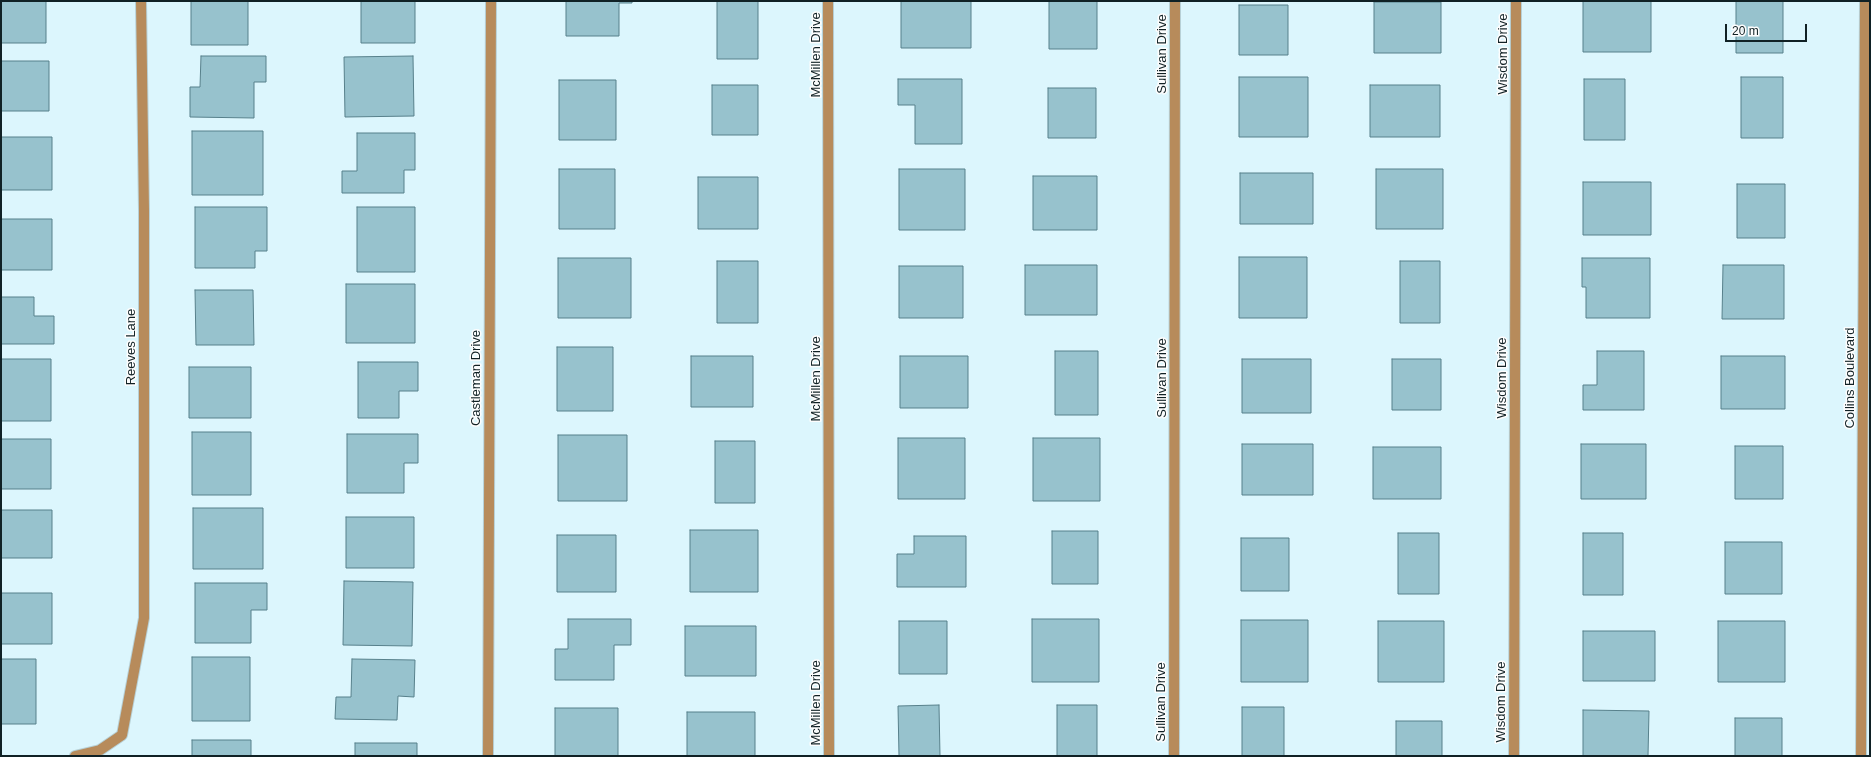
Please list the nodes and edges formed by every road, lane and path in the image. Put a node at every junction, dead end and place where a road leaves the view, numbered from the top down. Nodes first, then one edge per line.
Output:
1 (141, 1) edge
2 (491, 1) edge
3 (828, 1) edge
4 (1175, 1) edge
5 (1516, 1) edge
6 (1865, 1) edge
7 (76, 756) edge
8 (488, 756) edge
9 (829, 756) edge
10 (1174, 756) edge
11 (1514, 756) edge
12 (1861, 756) edge

1 - 7 street, Reeves Lane
2 - 8 street, Castleman Drive
3 - 9 street, McMillen Drive
4 - 10 street, Sullivan Drive
5 - 11 street, Wisdom Drive
6 - 12 street, Collins Boulevard

